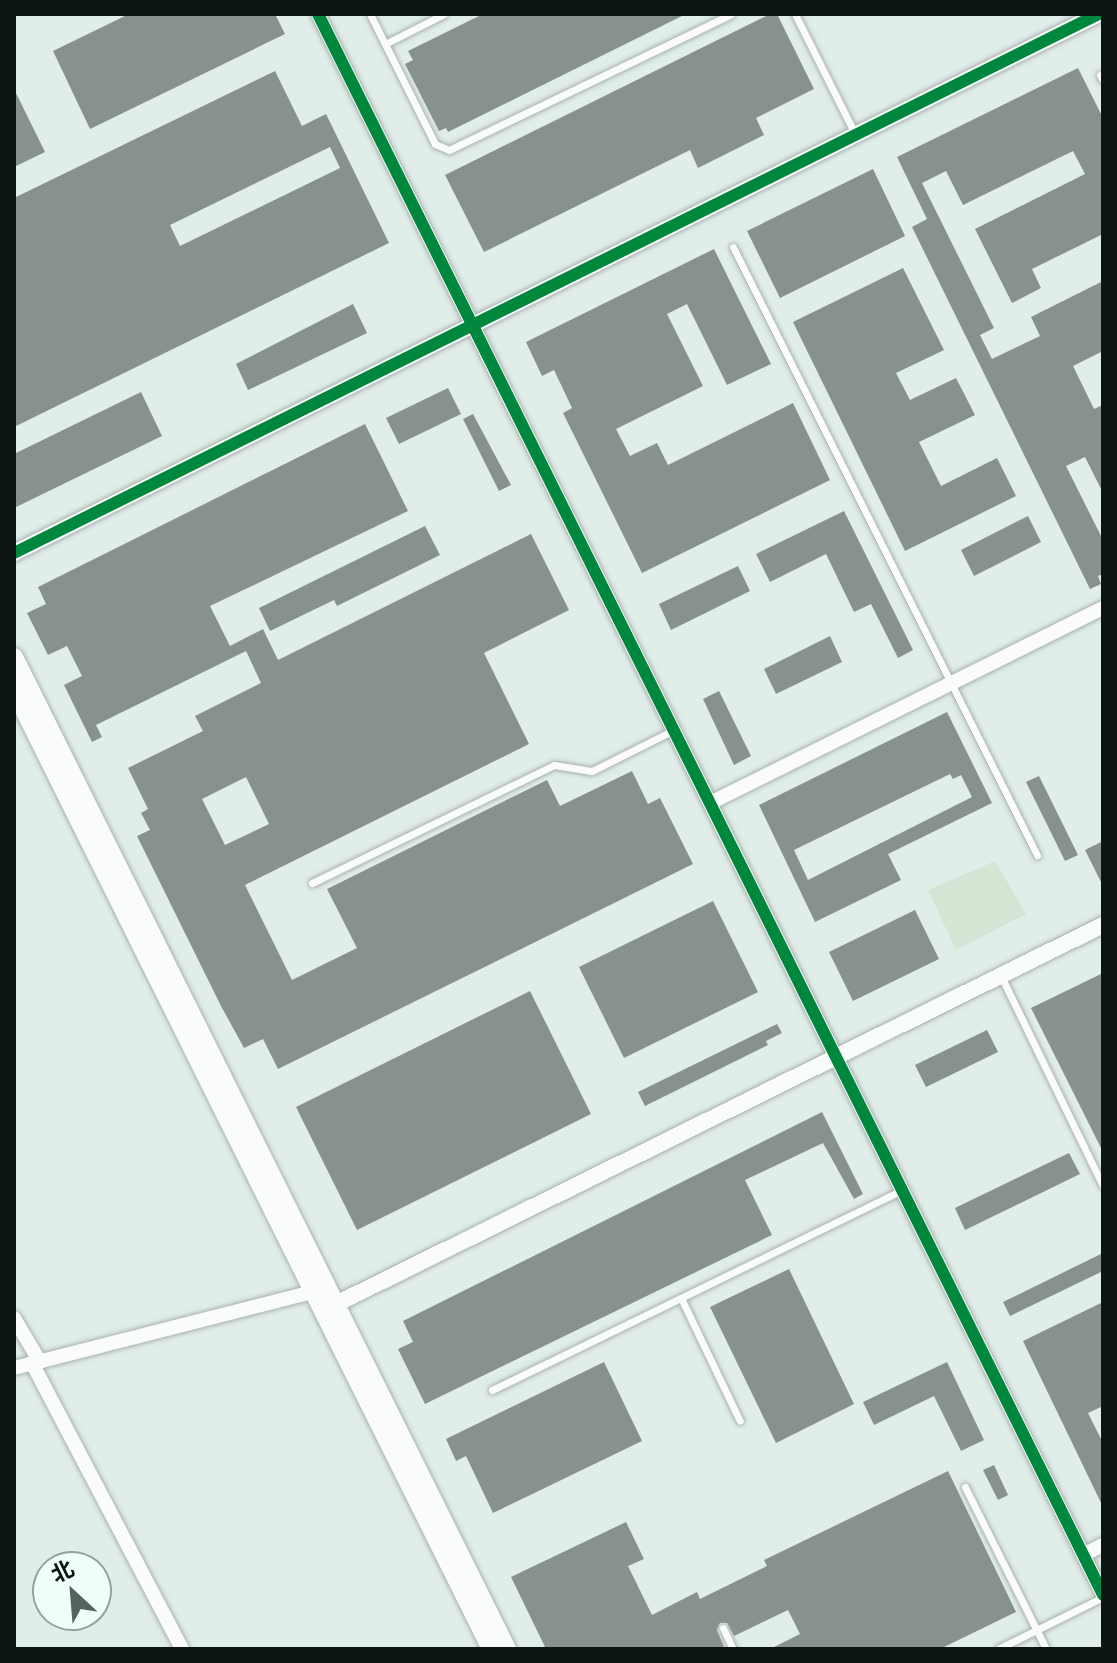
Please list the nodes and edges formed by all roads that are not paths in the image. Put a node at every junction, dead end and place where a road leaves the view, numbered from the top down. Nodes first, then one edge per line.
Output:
1 (318, 14) edge
2 (370, 14) edge
3 (444, 14) edge
4 (731, 14) edge
5 (795, 14) edge
6 (1091, 16) edge
7 (385, 44) junction
8 (856, 135) junction
9 (733, 247) dead end
10 (472, 325) junction
11 (14, 553) edge
12 (1103, 608) edge
13 (14, 657) edge
14 (951, 684) junction
15 (14, 690) edge
16 (674, 730) junction
17 (710, 803) junction
18 (1037, 855) dead end
19 (312, 883) dead end
20 (1103, 925) edge
21 (1001, 975) junction
22 (836, 1057) junction
23 (1103, 1186) edge
24 (902, 1190) junction
25 (313, 1292) junction
26 (681, 1298) junction
27 (329, 1308) junction
28 (14, 1318) edge
29 (36, 1362) junction
30 (14, 1368) edge
31 (492, 1390) dead end
32 (740, 1421) dead end
33 (965, 1487) dead end
34 (1103, 1545) edge
35 (1083, 1555) junction
36 (1103, 1596) edge
37 (723, 1628) dead end
38 (1036, 1630) junction
39 (182, 1649) edge
40 (491, 1649) edge
41 (507, 1649) edge
42 (733, 1649) edge
43 (998, 1649) edge
44 (1046, 1649) edge

1 - 10 street
2 - 7 lane
3 - 7 lane
4 - 7 lane
5 - 8 lane
6 - 8 street
8 - 10 street
9 - 14 lane
10 - 11 street
10 - 16 street
12 - 14 street
13 - 27 main road
14 - 17 street
14 - 18 lane
15 - 25 main road
16 - 17 street
16 - 19 lane
17 - 22 street
20 - 21 street
21 - 22 street
21 - 23 lane
22 - 24 street
22 - 27 street
24 - 26 lane
24 - 35 street
25 - 27 main road
25 - 29 street
26 - 31 lane
26 - 32 lane
27 - 40 main road
27 - 41 main road
28 - 29 street
29 - 30 street
29 - 39 street
33 - 38 lane
34 - 35 street
35 - 36 street
36 - 38 lane
37 - 42 lane
38 - 43 lane
38 - 44 lane

